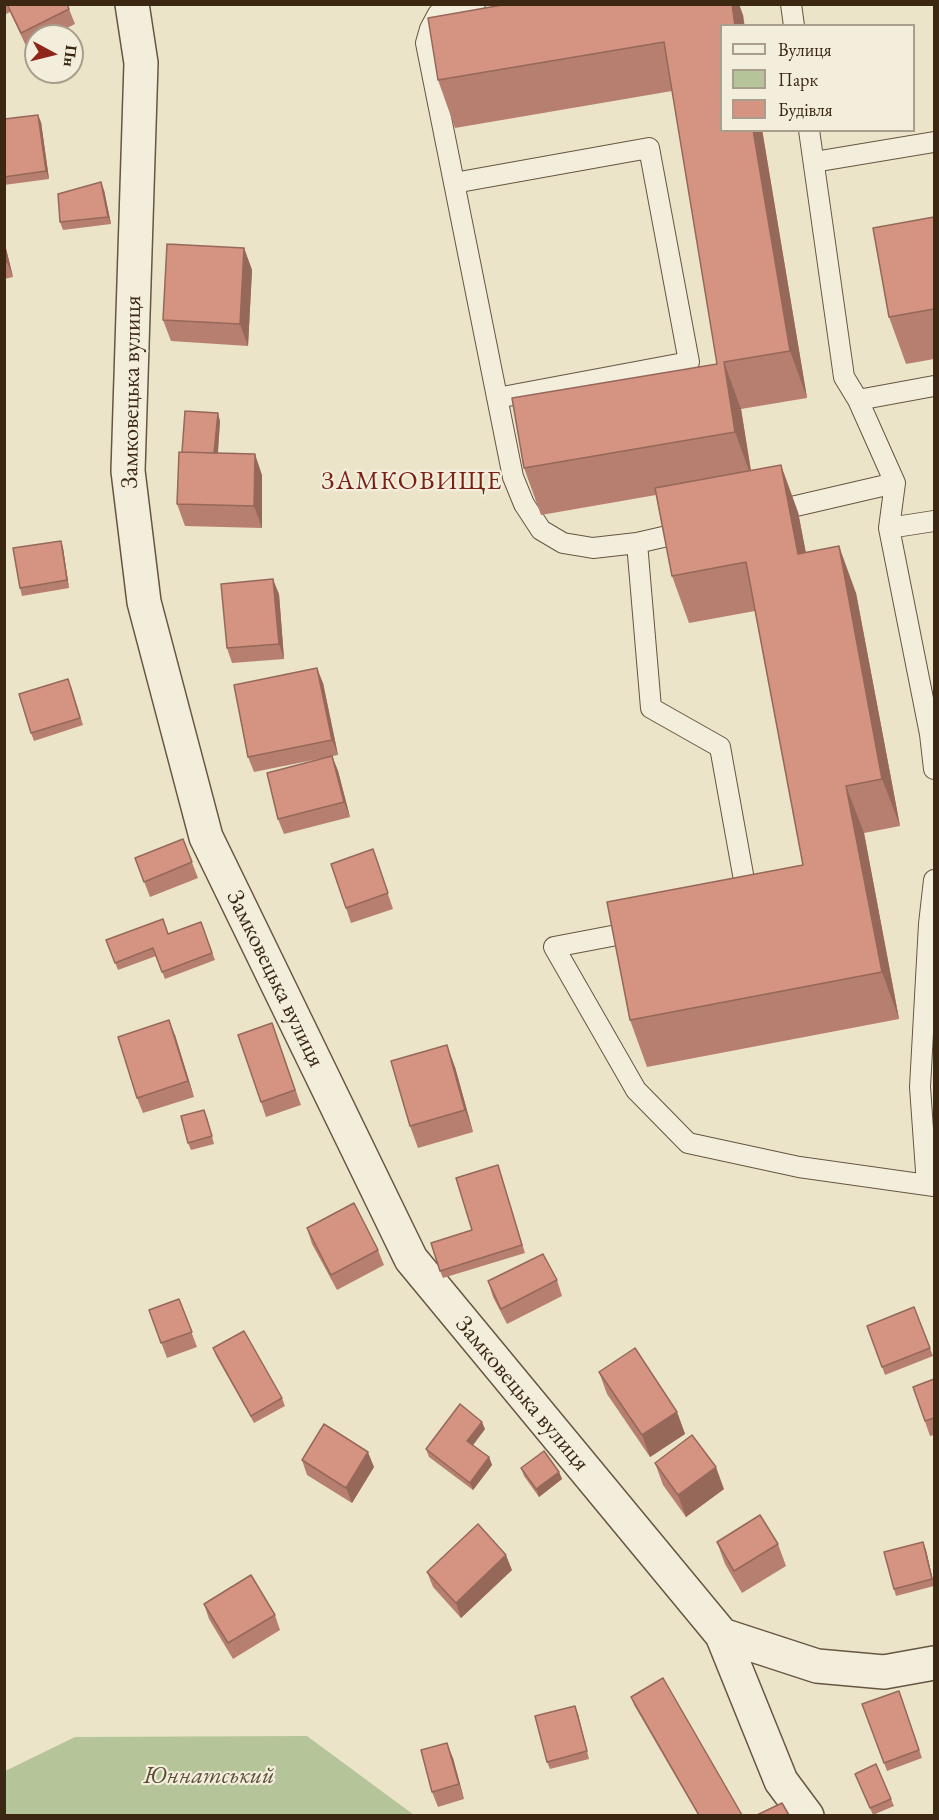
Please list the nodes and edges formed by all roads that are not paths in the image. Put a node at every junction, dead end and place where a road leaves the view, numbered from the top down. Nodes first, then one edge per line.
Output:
1 (132, 4) edge
2 (476, 4) edge
3 (791, 4) edge
4 (794, 24) edge
5 (809, 132) edge
6 (934, 142) edge
7 (814, 162) junction
8 (454, 183) junction
9 (934, 386) edge
10 (497, 398) junction
11 (858, 400) junction
12 (895, 483) junction
13 (749, 517) edge
14 (934, 521) edge
15 (704, 527) edge
16 (889, 528) junction
17 (637, 543) junction
18 (932, 733) edge
19 (934, 769) edge
20 (934, 880) edge
21 (738, 910) edge
22 (932, 924) edge
23 (657, 927) edge
24 (931, 1185) edge
25 (722, 1635) junction
26 (934, 1663) edge
27 (807, 1815) edge

1 - 25 street, Замковецька вулиця
2 - 8 lane
3 - 4 lane
5 - 7 lane
6 - 7 lane
7 - 11 lane
8 - 10 lane
8 - 10 lane
9 - 11 lane
10 - 17 lane
11 - 12 lane
12 - 13 lane
12 - 16 lane
14 - 16 lane
15 - 17 lane
16 - 18 lane
17 - 21 lane
18 - 19 lane
20 - 22 lane
22 - 24 lane
23 - 24 lane
25 - 26 street
25 - 27 street, Замковецька вулиця

